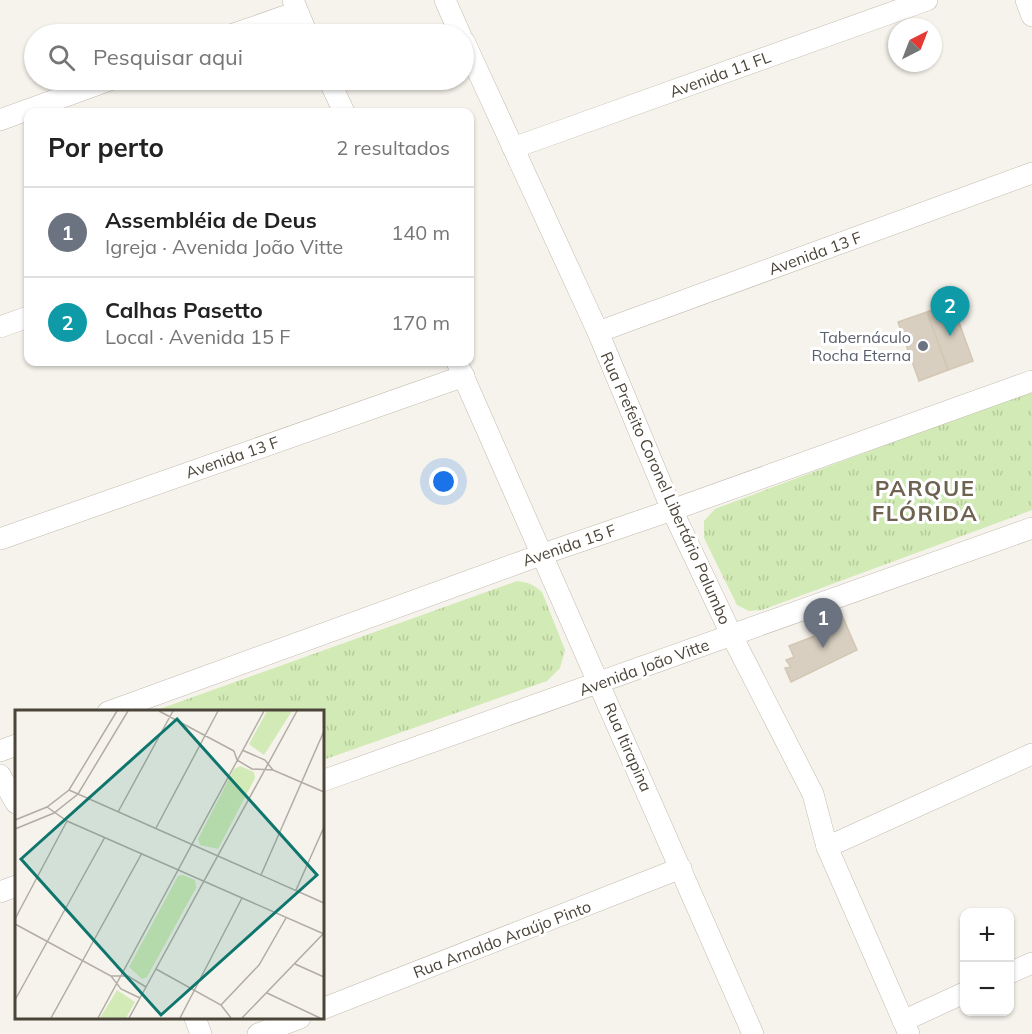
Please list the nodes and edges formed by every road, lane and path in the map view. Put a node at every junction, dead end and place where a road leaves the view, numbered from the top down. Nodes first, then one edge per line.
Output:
1 (445, 0) edge
2 (927, 0) edge
3 (1026, 0) edge
4 (295, 6) edge
5 (1032, 16) edge
6 (256, 24) edge
7 (303, 24) edge
8 (456, 24) edge
9 (474, 63) edge
10 (82, 90) edge
11 (333, 90) edge
12 (33, 108) edge
13 (342, 108) edge
14 (24, 111) edge
15 (0, 120) edge
16 (513, 148) junction
17 (1032, 173) edge
18 (24, 318) edge
19 (0, 327) edge
20 (598, 332) junction
21 (460, 369) edge
22 (1032, 381) edge
23 (672, 510) junction
24 (1032, 528) edge
25 (0, 539) edge
26 (543, 554) junction
27 (732, 636) junction
28 (600, 683) junction
29 (111, 710) edge
30 (15, 744) edge
31 (0, 750) edge
32 (1032, 754) edge
33 (0, 775) edge
34 (324, 779) edge
35 (15, 801) edge
36 (827, 847) junction
37 (681, 868) junction
38 (15, 886) edge
39 (0, 892) edge
40 (1032, 963) edge
41 (1014, 971) edge
42 (960, 995) edge
43 (324, 1008) edge
44 (196, 1019) edge
45 (295, 1019) edge
46 (906, 1027) edge
47 (201, 1034) edge
48 (258, 1034) edge
49 (753, 1034) edge

1 - 8 street
2 - 16 street, Avenida 11 FL
3 - 5 street
4 - 6 street
4 - 7 street
9 - 16 street, Rua Prefeito Coronel Libertário Palumbo
10 - 12 street
11 - 13 street
14 - 15 street
16 - 20 street, Rua Prefeito Coronel Libertário Palumbo
17 - 20 street, Avenida 13 F
18 - 19 street
20 - 23 street, Rua Prefeito Coronel Libertário Palumbo
21 - 25 street, Avenida 13 F
21 - 26 street, Rua Itirapina
22 - 23 street, Avenida 15 F
23 - 26 street, Avenida 15 F
23 - 27 street, Rua Prefeito Coronel Libertário Palumbo
24 - 27 street, Avenida João Vitte
26 - 28 street, Rua Itirapina
26 - 29 street, Avenida 15 F
27 - 28 street, Avenida João Vitte
27 - 36 street, Rua Prefeito Coronel Libertário Palumbo
28 - 34 street, Avenida João Vitte
28 - 37 street, Rua Itirapina
30 - 31 street
32 - 36 street
33 - 35 street
36 - 46 street, Rua Prefeito Coronel Libertário Palumbo
37 - 43 street, Rua Arnaldo Araújo Pinto
37 - 49 street, Rua Itirapina
38 - 39 street
40 - 41 street
42 - 46 street
44 - 47 street
45 - 48 street

